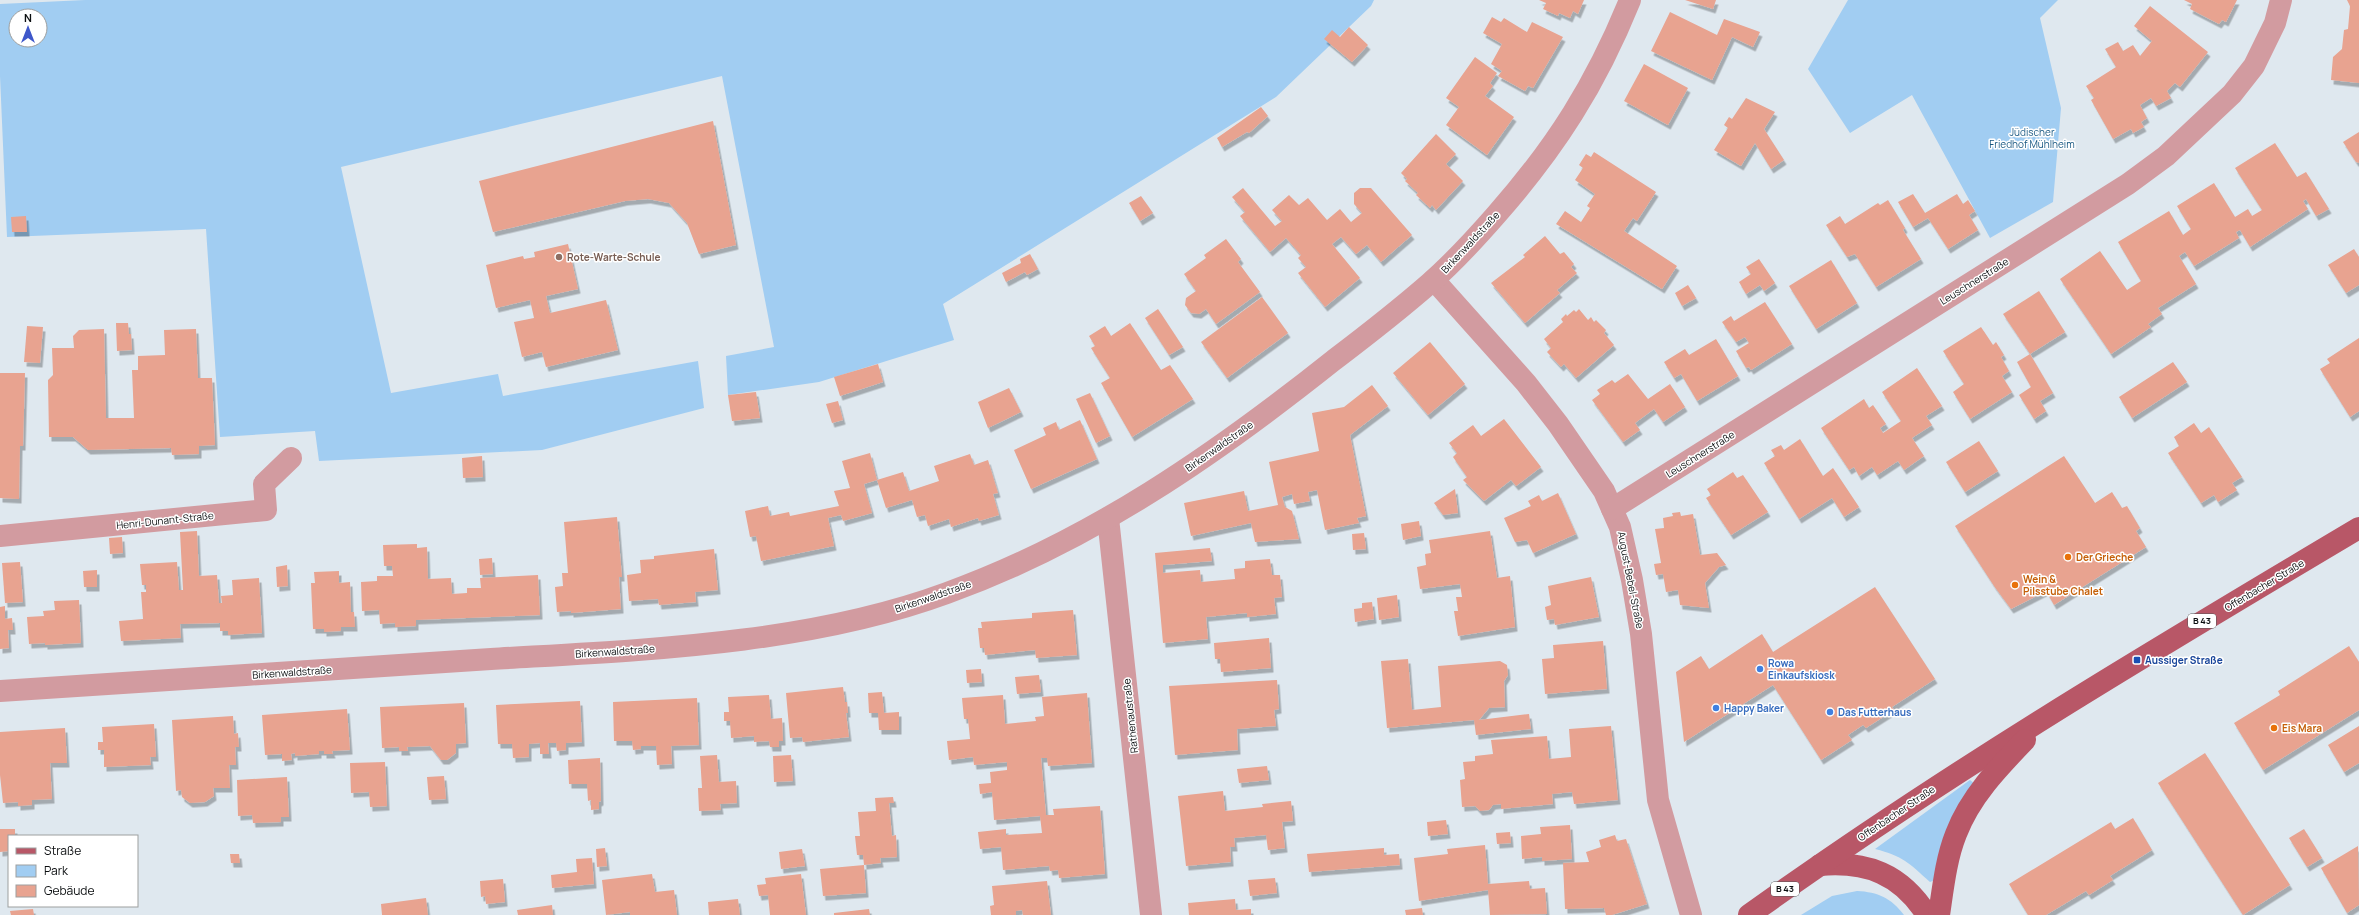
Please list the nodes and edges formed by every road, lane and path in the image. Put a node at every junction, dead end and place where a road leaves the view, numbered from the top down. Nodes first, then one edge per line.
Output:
1 (1630, 0) edge
2 (2281, 0) edge
3 (1434, 280) junction
4 (291, 458) dead end
5 (1612, 509) junction
6 (1108, 518) junction
7 (2359, 528) edge
8 (0, 536) edge
9 (0, 691) edge
10 (2046, 717) junction
11 (1820, 865) junction
12 (1151, 915) edge
13 (1690, 915) edge
14 (1749, 915) edge
15 (1927, 915) edge
16 (1939, 915) edge

1 - 3 street, Birkenwaldstraße
2 - 5 street, Leuschnerstraße
3 - 5 street, August-Bebel-Straße
3 - 6 street, Birkenwaldstraße
4 - 8 street, Henri-Dunant-Straße
5 - 13 street, August-Bebel-Straße
6 - 9 street, Birkenwaldstraße
6 - 12 street, Rathenaustraße
7 - 10 main road, Offenbacher Straße / B 43
10 - 11 main road, Offenbacher Straße / B 43
10 - 16 main road, Offenbacher Straße
11 - 14 main road, Offenbacher Straße / B 43
11 - 15 main road

